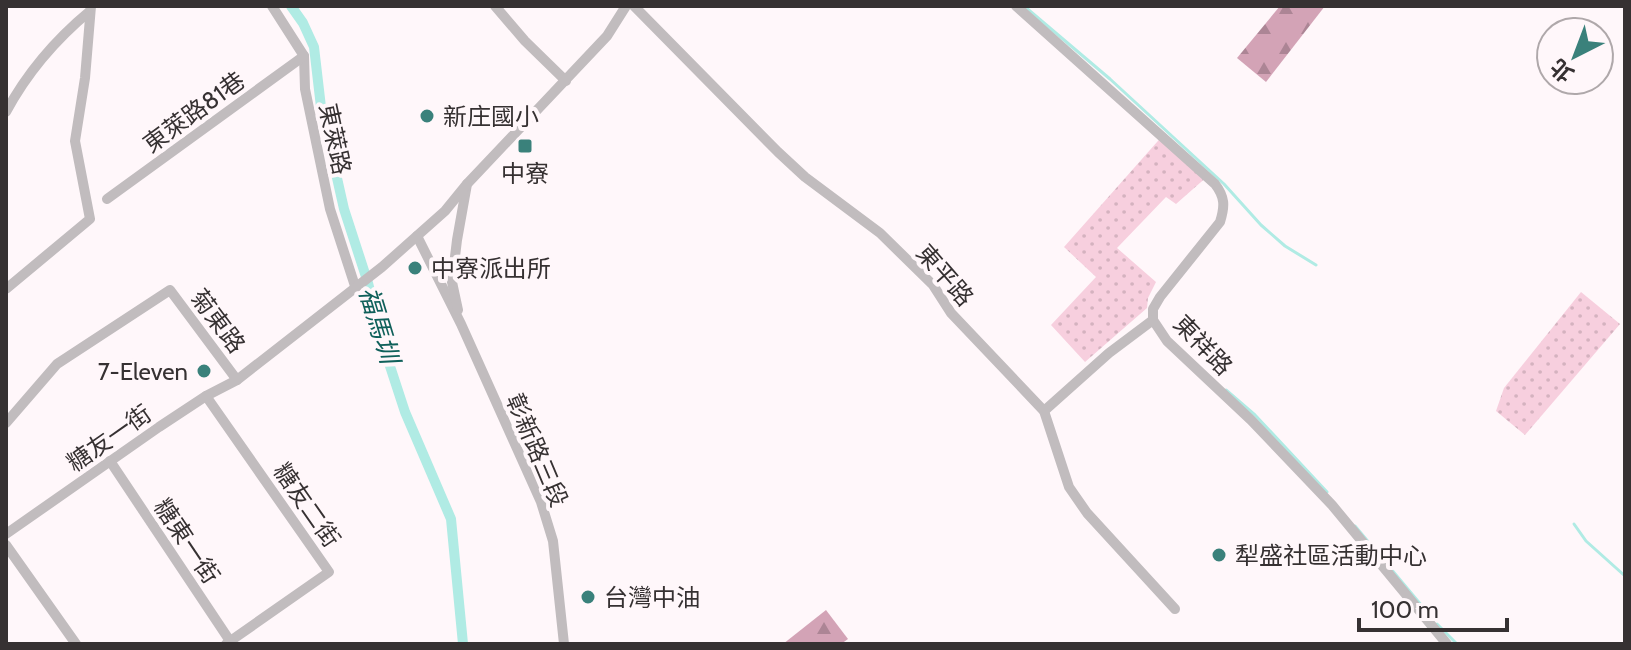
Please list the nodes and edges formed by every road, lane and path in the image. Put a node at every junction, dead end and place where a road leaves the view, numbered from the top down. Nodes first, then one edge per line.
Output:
1 (272, 6) edge
2 (495, 6) edge
3 (626, 6) edge
4 (634, 6) edge
5 (1016, 6) edge
6 (91, 9) edge
7 (304, 56) junction
8 (566, 81) junction
9 (6, 112) edge
10 (467, 184) junction
11 (107, 199) dead end
12 (417, 236) junction
13 (359, 283) junction
14 (6, 289) edge
15 (1153, 320) junction
16 (461, 324) junction
17 (237, 380) junction
18 (206, 396) junction
19 (1044, 411) junction
20 (6, 423) edge
21 (110, 461) junction
22 (6, 534) edge
23 (6, 545) edge
24 (1175, 609) dead end
25 (229, 643) edge
26 (76, 644) edge
27 (564, 644) edge
28 (1447, 644) edge

1 - 7 street, 東萊路
2 - 8 street
3 - 8 street
4 - 19 street, 東平路
5 - 15 street, 東祥路
6 - 9 street
6 - 14 street
7 - 11 street, 東萊路81巷
7 - 13 street, 東萊路
8 - 10 street
10 - 12 street
10 - 16 street
12 - 13 street, 菊東路
12 - 16 street
13 - 17 street, 菊東路
15 - 19 street
15 - 28 street, 東祥路
16 - 27 street, 彰新路三段
17 - 18 street, 糖友一街
17 - 20 street, 菊東路
18 - 21 street, 糖友一街
18 - 25 street, 糖友二街
19 - 24 street, 東平路
21 - 22 street, 糖友一街
21 - 25 street, 糖東一街
23 - 26 street

